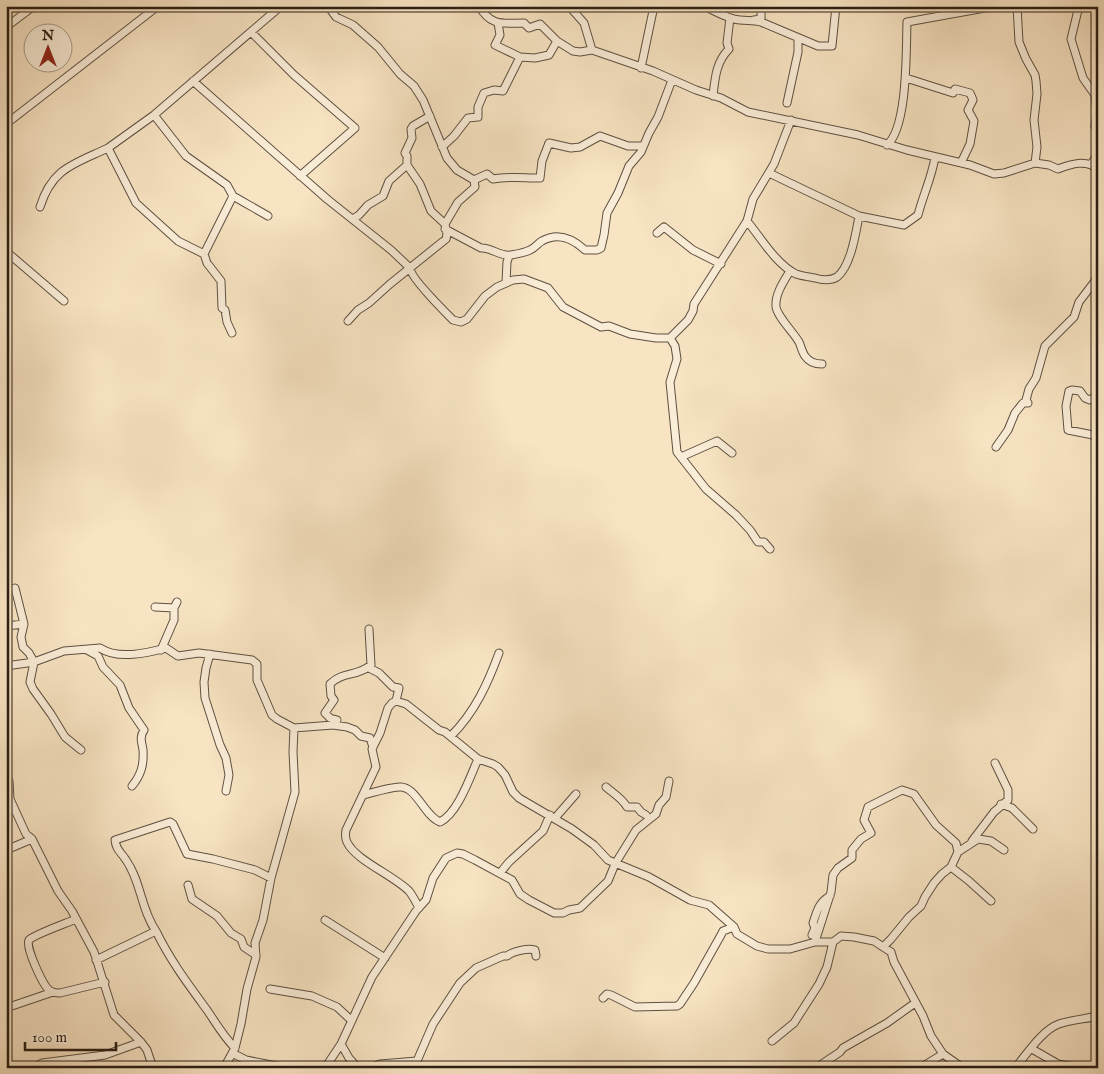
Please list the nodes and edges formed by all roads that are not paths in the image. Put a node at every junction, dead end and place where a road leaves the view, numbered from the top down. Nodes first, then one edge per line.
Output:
1 (34, 6) edge
2 (158, 6) edge
3 (281, 6) edge
4 (328, 6) edge
5 (479, 6) edge
6 (568, 6) edge
7 (654, 6) edge
8 (704, 6) edge
9 (761, 6) edge
10 (836, 6) edge
11 (996, 6) edge
12 (1018, 6) edge
13 (1079, 6) edge
14 (730, 18) junction
15 (753, 20) junction
16 (498, 23) junction
17 (6, 27) edge
18 (251, 32) junction
19 (798, 38) junction
20 (557, 41) junction
21 (592, 50) junction
22 (520, 57) junction
23 (641, 68) junction
24 (906, 78) junction
25 (672, 80) junction
26 (193, 81) junction
27 (713, 96) junction
28 (787, 103) dead end
29 (154, 115) junction
30 (430, 116) junction
31 (791, 120) junction
32 (6, 124) edge
33 (1098, 132) edge
34 (888, 145) junction
35 (643, 146) junction
36 (442, 147) junction
37 (108, 148) junction
38 (935, 157) junction
39 (1095, 160) edge
40 (962, 163) junction
41 (1035, 163) junction
42 (407, 165) junction
43 (1098, 169) edge
44 (769, 173) junction
45 (300, 176) junction
46 (474, 180) junction
47 (233, 196) junction
48 (40, 207) dead end
49 (268, 216) dead end
50 (859, 216) junction
51 (353, 219) junction
52 (747, 221) junction
53 (445, 226) junction
54 (657, 233) dead end
55 (6, 254) edge
56 (204, 254) junction
57 (509, 256) junction
58 (721, 264) junction
59 (410, 268) junction
60 (790, 270) junction
61 (1098, 272) edge
62 (506, 282) junction
63 (64, 301) dead end
64 (348, 321) dead end
65 (232, 333) dead end
66 (670, 338) junction
67 (822, 364) dead end
68 (1098, 395) edge
69 (1098, 428) edge
70 (1096, 438) edge
71 (996, 447) dead end
72 (732, 453) dead end
73 (681, 457) junction
74 (770, 549) dead end
75 (15, 588) dead end
76 (154, 607) dead end
77 (24, 624) junction
78 (6, 626) edge
79 (369, 629) dead end
80 (100, 648) junction
81 (87, 650) junction
82 (161, 650) junction
83 (499, 653) dead end
84 (210, 654) junction
85 (98, 656) junction
86 (34, 662) junction
87 (6, 666) edge
88 (369, 668) junction
89 (396, 701) junction
90 (332, 725) junction
91 (294, 728) junction
92 (451, 736) junction
93 (373, 747) junction
94 (81, 750) dead end
95 (478, 759) junction
96 (995, 763) dead end
97 (7, 780) edge
98 (669, 781) dead end
99 (132, 786) dead end
100 (606, 787) dead end
101 (226, 791) dead end
102 (576, 794) dead end
103 (363, 795) junction
104 (1001, 804) junction
105 (552, 817) junction
106 (644, 821) junction
107 (1033, 829) dead end
108 (32, 839) junction
109 (970, 844) junction
110 (6, 850) edge
111 (1004, 850) dead end
112 (958, 852) junction
113 (615, 864) junction
114 (951, 867) junction
115 (500, 873) junction
116 (271, 878) junction
117 (188, 885) dead end
118 (991, 900) dead end
119 (419, 908) junction
120 (76, 919) junction
121 (325, 920) dead end
122 (734, 927) junction
123 (156, 931) junction
124 (832, 942) junction
125 (811, 943) junction
126 (883, 947) junction
127 (256, 955) junction
128 (536, 956) dead end
129 (385, 958) junction
130 (96, 960) junction
131 (105, 982) junction
132 (270, 990) dead end
133 (53, 992) junction
134 (603, 998) dead end
135 (915, 1003) junction
136 (6, 1008) edge
137 (1098, 1016) edge
138 (351, 1020) junction
139 (772, 1041) dead end
140 (141, 1042) junction
141 (341, 1044) junction
142 (1032, 1049) junction
143 (233, 1050) junction
144 (943, 1054) junction
145 (414, 1065) edge
146 (34, 1068) edge
147 (153, 1068) edge
148 (224, 1068) edge
149 (288, 1068) edge
150 (325, 1068) edge
151 (358, 1068) edge
152 (370, 1068) edge
153 (816, 1068) edge
154 (920, 1068) edge
155 (963, 1068) edge
156 (1015, 1068) edge
157 (1081, 1068) edge

1 - 17 street
2 - 32 street
3 - 18 street
4 - 30 street
5 - 16 street
6 - 21 street
7 - 23 street
8 - 14 street
9 - 15 street
10 - 19 street
11 - 24 street
12 - 41 street
13 - 33 street
14 - 15 street
14 - 27 street
15 - 19 street
16 - 20 street
16 - 22 street
18 - 26 street
18 - 45 street
19 - 28 street
20 - 21 street
20 - 22 street
21 - 23 street
22 - 36 street
23 - 25 street
24 - 34 street
24 - 40 street
25 - 27 street
25 - 35 street
26 - 29 street
26 - 45 street
27 - 31 street
29 - 37 street
29 - 47 street
30 - 36 street
30 - 42 street
31 - 34 street
31 - 44 street
34 - 38 street
35 - 46 street
35 - 57 street
36 - 46 street
37 - 48 street
37 - 56 street
38 - 40 street
38 - 50 street
39 - 41 street
39 - 43 street
40 - 41 street
42 - 51 street
42 - 53 street
44 - 50 street
44 - 52 street
45 - 51 street
46 - 53 street
47 - 49 street
47 - 56 street
50 - 60 street
51 - 59 street
52 - 58 street
52 - 60 street
53 - 57 street
53 - 59 street
54 - 58 street
55 - 63 street
56 - 65 street
57 - 62 street
58 - 66 street
59 - 62 street
59 - 64 street
60 - 67 street
61 - 71 street
62 - 66 street
66 - 73 street
68 - 70 street
69 - 70 street
72 - 73 street
73 - 74 street
75 - 77 street
76 - 82 street
77 - 78 street
77 - 86 street
79 - 88 street
80 - 81 street
80 - 82 street
80 - 85 street
81 - 85 street
81 - 86 street
82 - 84 street
83 - 92 street
84 - 91 street
84 - 101 street
85 - 99 street
86 - 87 street
86 - 94 street
88 - 89 street
88 - 90 street
89 - 92 street
89 - 93 street
90 - 91 street
90 - 93 street
91 - 116 street
92 - 95 street
93 - 103 street
95 - 103 street
95 - 105 street
96 - 104 street
97 - 108 street
98 - 106 street
100 - 106 street
102 - 105 street
103 - 119 street
104 - 107 street
104 - 109 street
105 - 113 street
105 - 115 street
106 - 113 street
108 - 110 street
108 - 120 street
109 - 111 street
109 - 112 street
112 - 114 street
112 - 125 street
113 - 115 street
113 - 122 street
114 - 118 street
114 - 126 street
115 - 119 street
116 - 123 street
116 - 127 street
117 - 127 street
119 - 129 street
120 - 130 street
120 - 133 street
121 - 129 street
122 - 125 street
122 - 134 street
123 - 130 street
123 - 143 street
124 - 125 street
124 - 126 street
124 - 139 street
126 - 135 street
127 - 143 street
128 - 145 street
129 - 138 street
130 - 131 street
131 - 133 street
131 - 140 street
132 - 138 street
133 - 136 street
135 - 144 street
135 - 153 street
137 - 142 street
138 - 141 street
140 - 146 street
140 - 147 street
141 - 150 street
141 - 151 street
142 - 156 street
142 - 157 street
143 - 148 street
143 - 149 street
144 - 154 street
144 - 155 street
145 - 152 street

